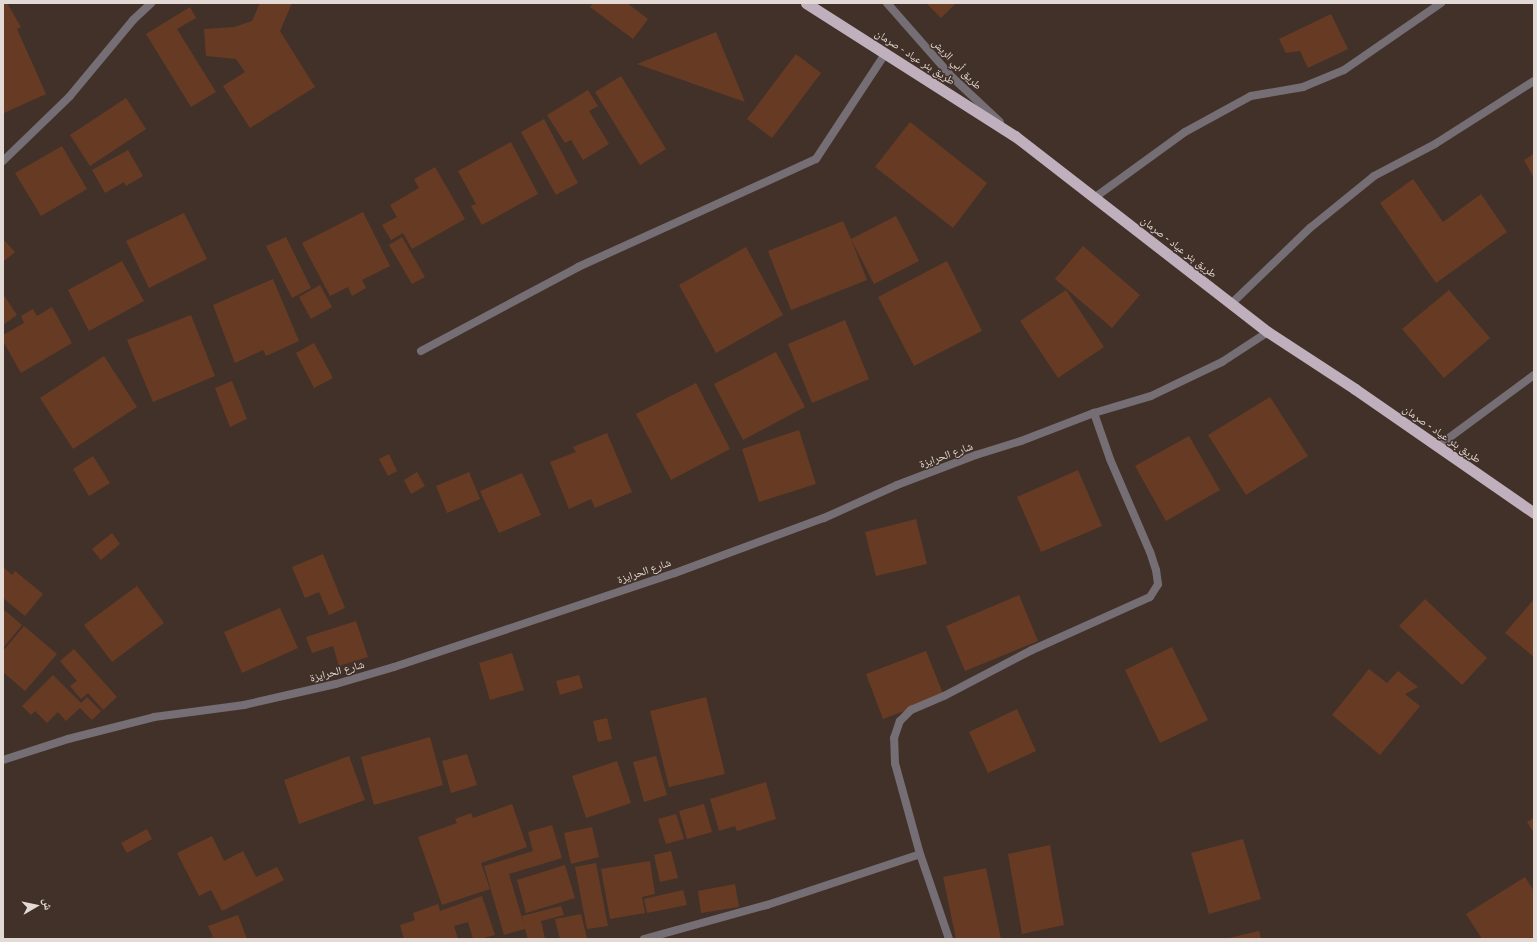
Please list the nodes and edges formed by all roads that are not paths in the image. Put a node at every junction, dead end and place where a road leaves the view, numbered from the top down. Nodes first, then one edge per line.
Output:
1 (151, 3) edge
2 (806, 3) edge
3 (887, 3) edge
4 (1441, 3) edge
5 (885, 54) junction
6 (1534, 81) edge
7 (1015, 136) junction
8 (3, 161) edge
9 (1094, 198) junction
10 (1231, 304) junction
11 (1268, 332) junction
12 (421, 351) dead end
13 (1534, 375) edge
14 (1094, 413) junction
15 (1438, 446) junction
16 (1534, 513) edge
17 (3, 760) edge
18 (920, 854) junction
19 (644, 939) edge
20 (950, 939) edge

1 - 8 street
2 - 5 highway, طريق بئر عياد - صرمان
3 - 7 street, طريق أبي الريش
4 - 9 street
5 - 7 highway, طريق بئر عياد - صرمان
5 - 12 street
6 - 10 street
7 - 9 highway, طريق بئر عياد - صرمان
9 - 10 highway, طريق بئر عياد - صرمان
10 - 11 highway, طريق بئر عياد - صرمان
11 - 14 street, شارع الحرايزة
11 - 15 highway, طريق بئر عياد - صرمان
13 - 15 street
14 - 17 street, شارع الحرايزة
14 - 18 street
15 - 16 highway, طريق بئر عياد - صرمان
18 - 19 street
18 - 20 street

